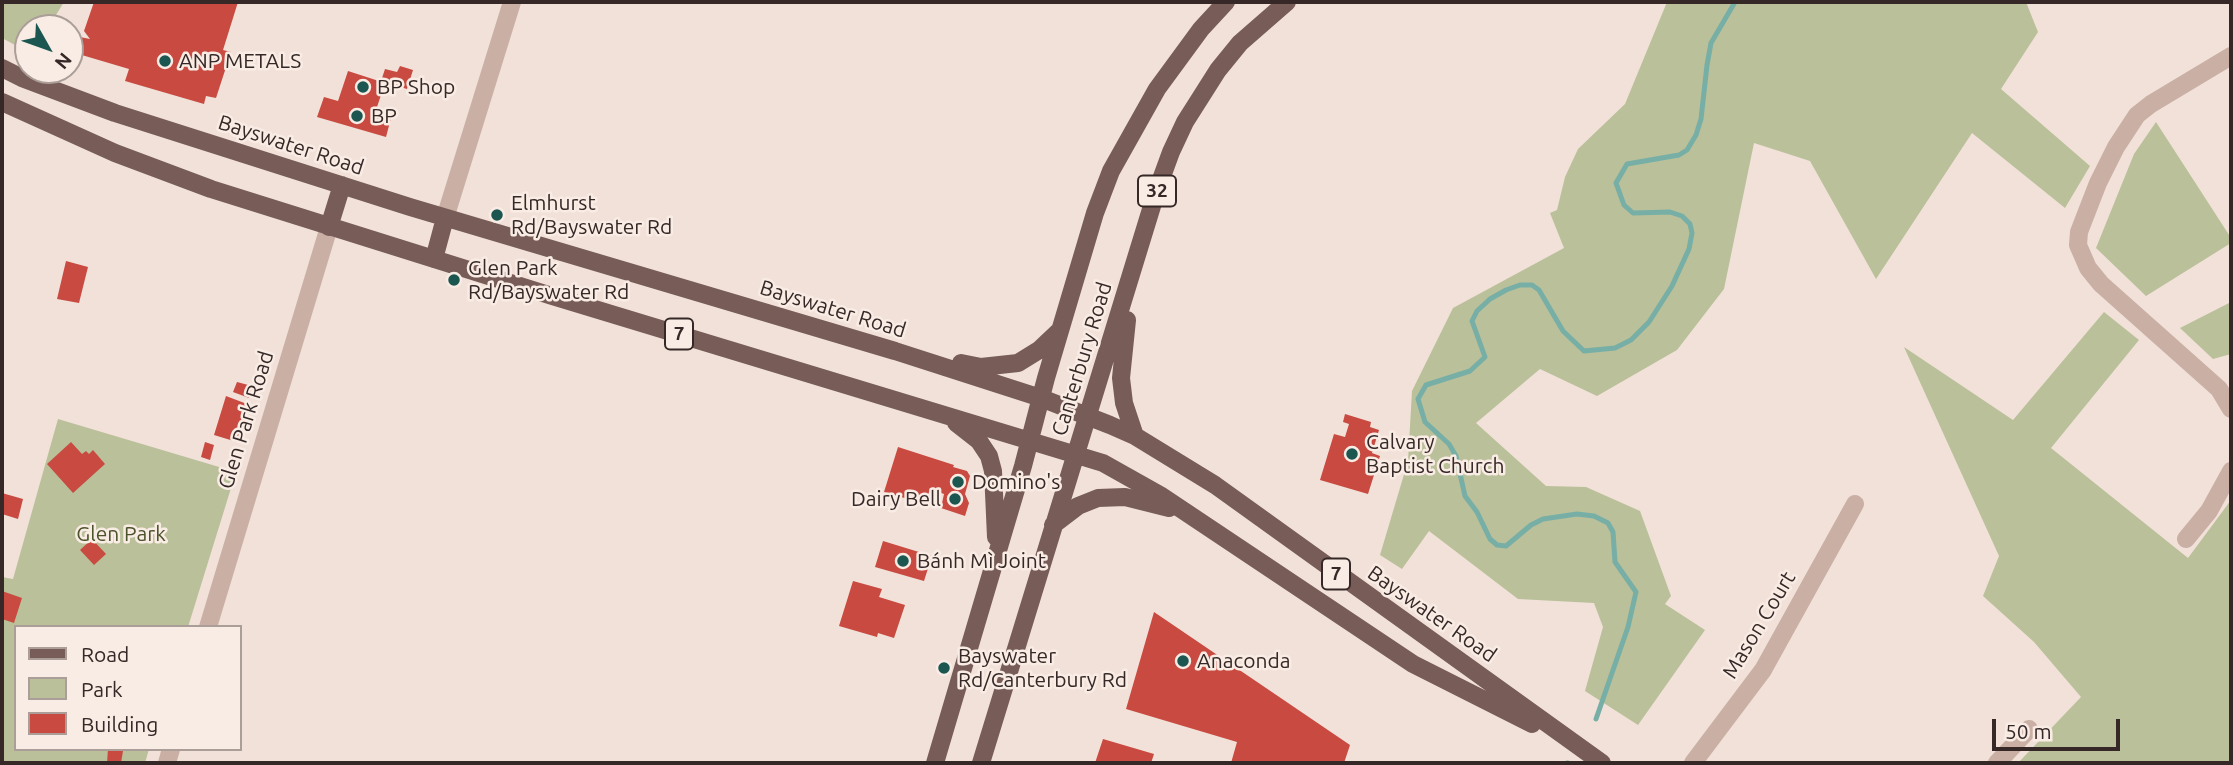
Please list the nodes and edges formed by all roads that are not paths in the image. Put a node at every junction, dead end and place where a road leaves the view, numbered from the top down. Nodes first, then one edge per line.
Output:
1 (512, 2) edge
2 (1226, 2) edge
3 (1287, 2) edge
4 (2231, 56) edge
5 (2, 68) edge
6 (2, 102) edge
7 (342, 185) junction
8 (446, 218) junction
9 (329, 227) junction
10 (434, 259) junction
11 (1135, 265) junction
12 (1060, 330) junction
13 (895, 351) junction
14 (1041, 398) junction
15 (2231, 409) edge
16 (942, 414) junction
17 (1088, 415) junction
18 (1135, 436) junction
19 (1031, 439) junction
20 (1077, 455) junction
21 (2231, 471) edge
22 (1855, 504) dead end
23 (1192, 516) junction
24 (1053, 525) junction
25 (2186, 539) dead end
26 (997, 555) junction
27 (209, 625) edge
28 (1442, 648) junction
29 (1413, 664) junction
30 (1430, 674) junction
31 (2029, 729) dead end
32 (1576, 746) junction
33 (934, 763) edge
34 (981, 763) edge
35 (1602, 763) edge
36 (1693, 763) edge
37 (1997, 763) edge

1 - 8 street
2 - 12 main road, Canterbury Road / 32
3 - 11 main road, Canterbury Road / 32
4 - 15 street
5 - 7 main road, Bayswater Road / 7
6 - 9 main road, Bayswater Road / 7
7 - 8 main road, Bayswater Road / 7
7 - 9 main road
8 - 10 main road
8 - 13 main road, Bayswater Road / 7
9 - 10 main road, Bayswater Road / 7
9 - 27 street, Glen Park Road
10 - 16 main road, Bayswater Road / 7
11 - 17 main road, Canterbury Road / 32
11 - 18 main road
12 - 13 main road
12 - 14 main road, Canterbury Road / 32
13 - 14 main road, Bayswater Road / 7
14 - 17 main road, Bayswater Road / 7
14 - 19 main road, Canterbury Road / 32
16 - 19 main road, Bayswater Road / 7
16 - 26 main road
17 - 18 main road, Bayswater Road / 7
17 - 20 main road, Canterbury Road / 32
18 - 28 main road, Bayswater Road / 7
19 - 20 main road, Bayswater Road / 7
19 - 26 main road, Canterbury Road / 32
20 - 23 main road, Bayswater Road / 7
20 - 24 main road, Canterbury Road / 32
21 - 25 street
22 - 36 street, Mason Court
23 - 24 main road
23 - 29 main road, Bayswater Road / 7
24 - 34 main road, Canterbury Road / 32
26 - 33 main road, Canterbury Road / 32
28 - 29 main road
28 - 30 main road
28 - 32 main road, Bayswater Road / 7
29 - 30 main road, Bayswater Road / 7
30 - 32 main road, Bayswater Road / 7
31 - 37 street
32 - 35 main road, Bayswater Road / 7

